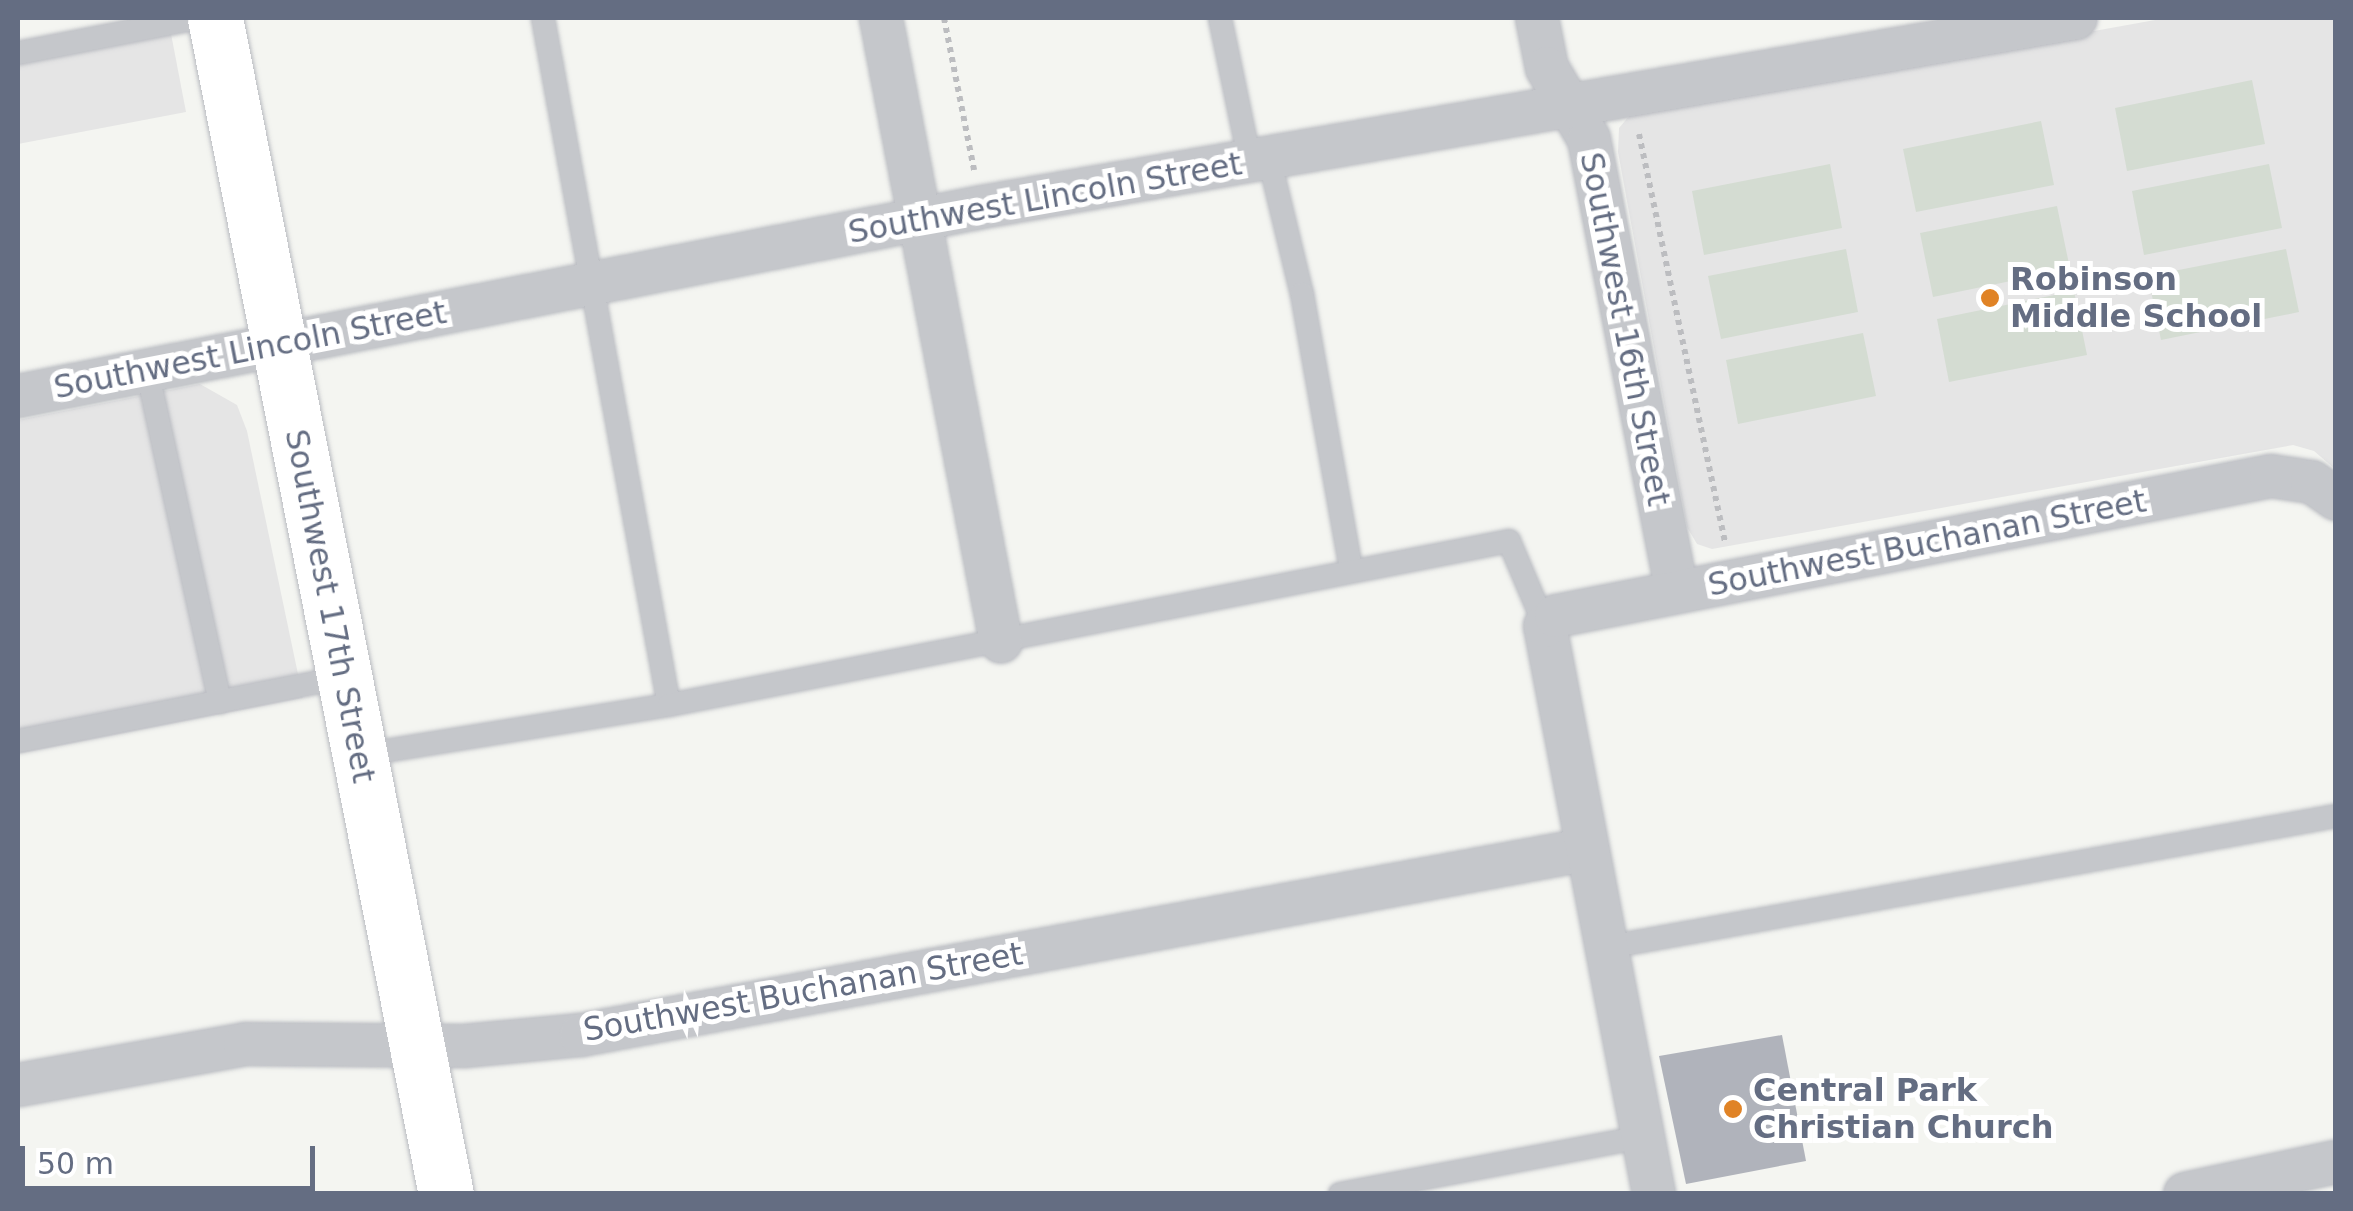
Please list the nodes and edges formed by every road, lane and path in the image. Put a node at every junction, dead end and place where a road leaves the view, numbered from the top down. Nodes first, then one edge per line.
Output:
1 (198, 18) edge
2 (215, 18) edge
3 (543, 18) edge
4 (882, 18) edge
5 (944, 18) edge
6 (1220, 18) edge
7 (1537, 18) edge
8 (2076, 18) edge
9 (18, 53) edge
10 (1568, 106) junction
11 (1639, 133) dead end
12 (1259, 160) junction
13 (982, 208) junction
14 (920, 219) junction
15 (594, 282) junction
16 (279, 344) junction
17 (147, 370) junction
18 (18, 396) edge
19 (2324, 490) edge
20 (1351, 570) junction
21 (1732, 580) junction
22 (1677, 591) junction
23 (1545, 626) junction
24 (1001, 642) junction
25 (345, 677) junction
26 (220, 702) junction
27 (668, 704) junction
28 (18, 741) edge
29 (360, 755) junction
30 (2336, 816) edge
31 (1584, 850) junction
32 (1603, 948) junction
33 (416, 1041) junction
34 (18, 1085) edge
35 (1642, 1137) junction
36 (2336, 1162) edge
37 (446, 1194) edge
38 (1340, 1194) edge
39 (1654, 1194) edge
40 (2185, 1194) edge

1 - 9 lane
2 - 16 main road, Southwest 17th Street
3 - 15 lane
4 - 14 street
5 - 13 path
6 - 12 lane
7 - 10 street, Southwest 16th Street
8 - 10 street, Southwest Lincoln Street
10 - 12 street, Southwest Lincoln Street
10 - 22 street, Southwest 16th Street
11 - 21 path
12 - 13 street, Southwest Lincoln Street
12 - 20 lane
13 - 14 street, Southwest Lincoln Street
14 - 15 street, Southwest Lincoln Street
14 - 24 street
15 - 16 street, Southwest Lincoln Street
15 - 27 lane
16 - 17 street, Southwest Lincoln Street
16 - 25 main road, Southwest 17th Street
17 - 18 street, Southwest Lincoln Street
17 - 26 lane
19 - 21 street, Southwest Buchanan Street
20 - 23 lane
20 - 24 lane
21 - 22 street, Southwest Buchanan Street
22 - 23 street, Southwest Buchanan Street
23 - 31 street
24 - 27 lane
25 - 26 lane
25 - 29 main road, Southwest 17th Street
26 - 28 lane
27 - 29 lane
29 - 33 main road, Southwest 17th Street
30 - 32 lane
31 - 32 street
31 - 33 street, Southwest Buchanan Street
32 - 35 street
33 - 34 street, Southwest Buchanan Street
33 - 37 main road, Southwest 17th Street
35 - 38 lane
35 - 39 street
36 - 40 street

